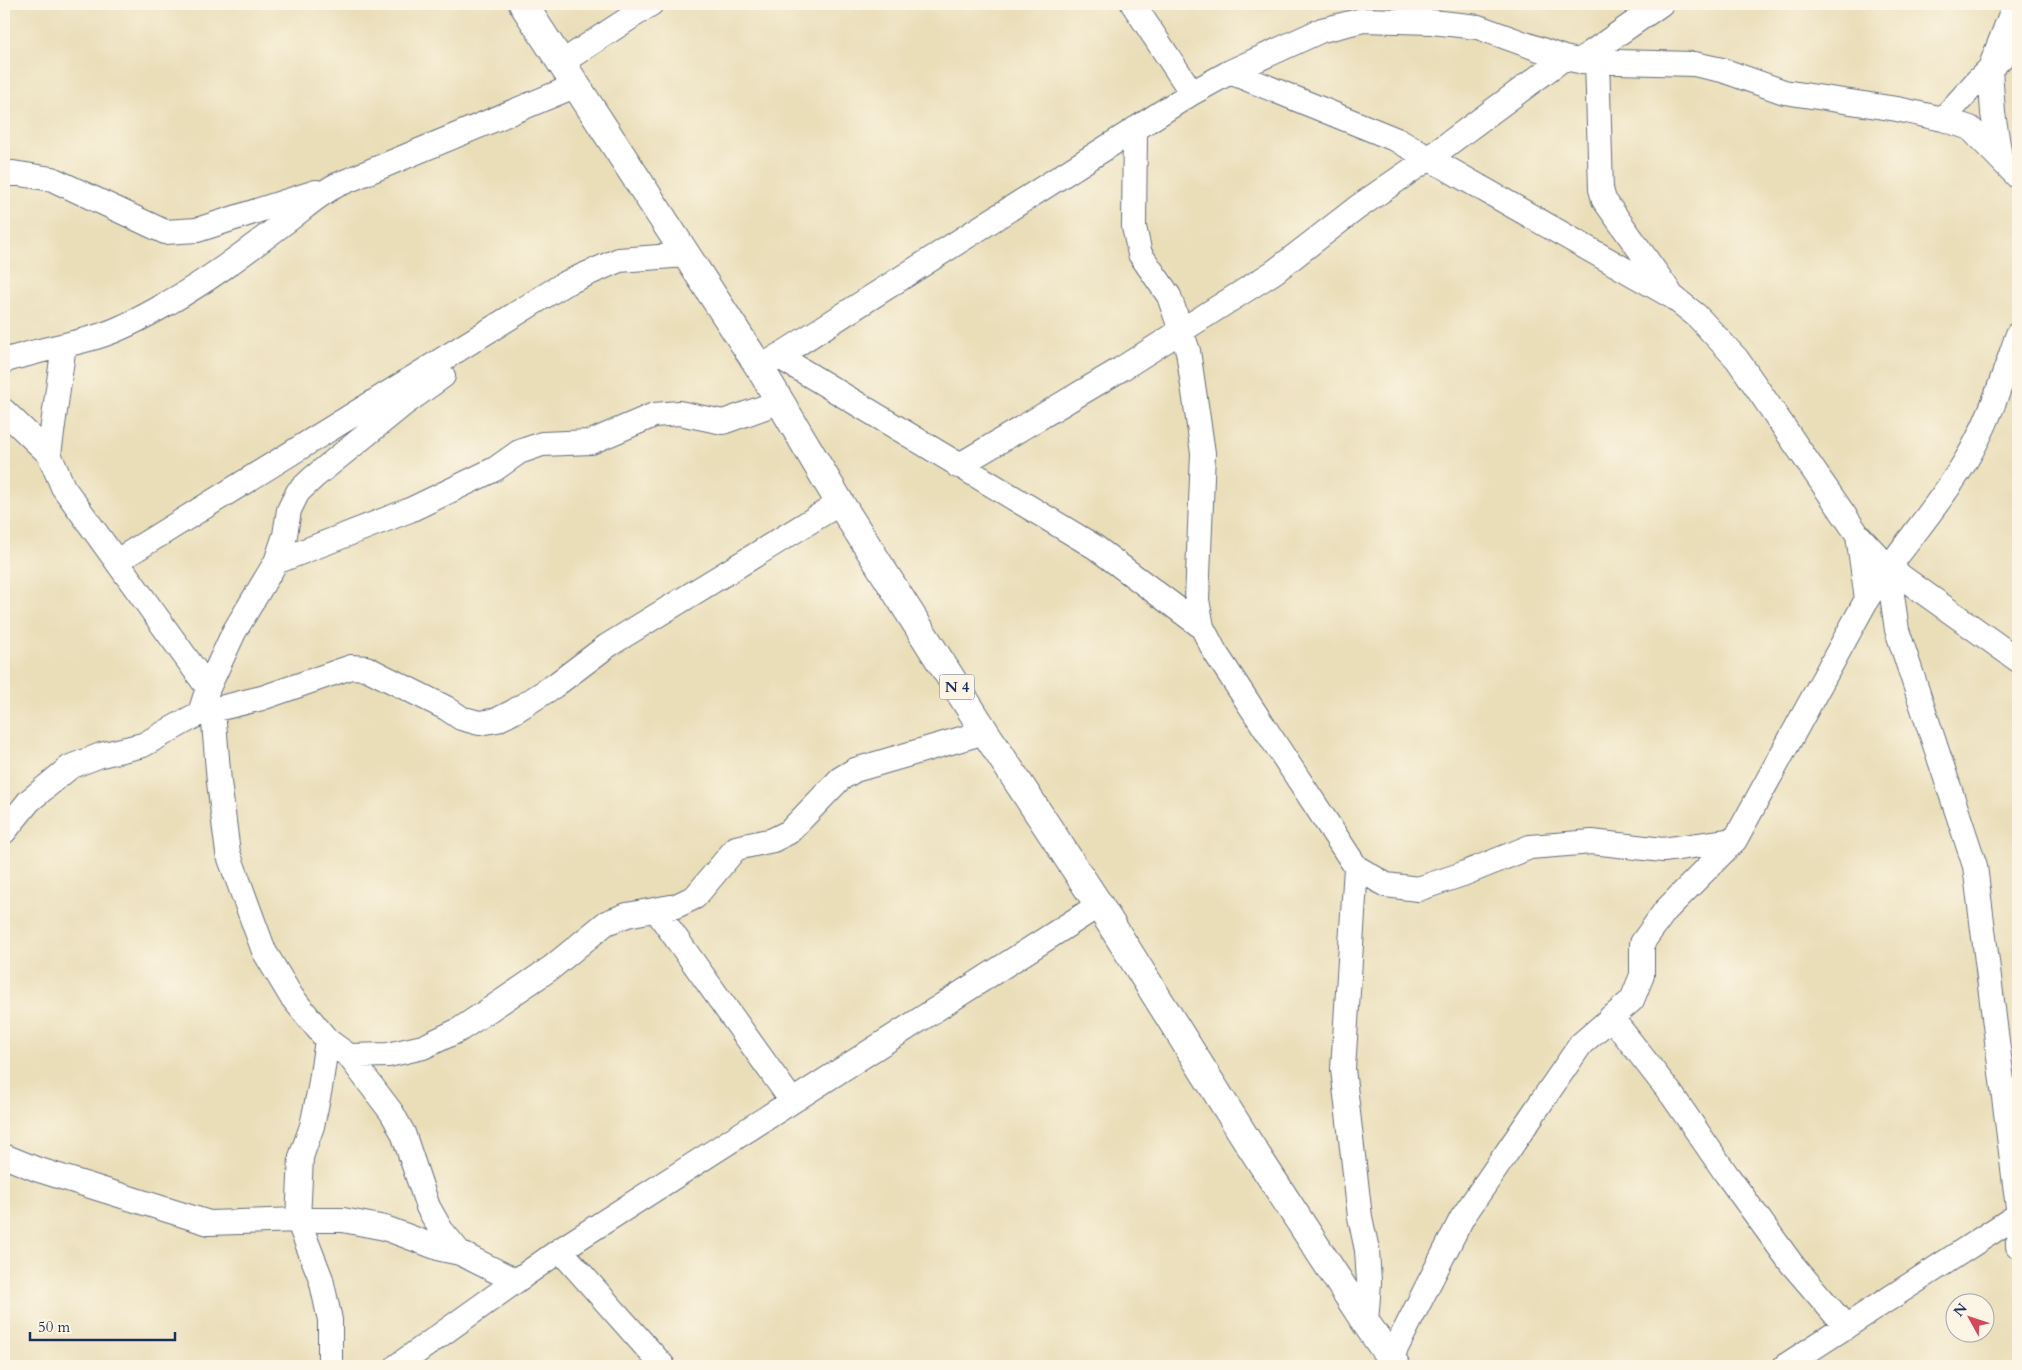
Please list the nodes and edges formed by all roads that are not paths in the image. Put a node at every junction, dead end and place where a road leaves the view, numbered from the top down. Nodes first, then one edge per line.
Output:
1 (523, 4) edge
2 (620, 4) edge
3 (651, 4) edge
4 (1133, 4) edge
5 (1359, 4) edge
6 (1661, 4) edge
7 (2015, 4) edge
8 (613, 28) junction
9 (1322, 30) junction
10 (2018, 42) edge
11 (1580, 60) junction
12 (562, 63) junction
13 (1990, 68) junction
14 (1230, 72) junction
15 (577, 85) junction
16 (1192, 93) junction
17 (1943, 119) junction
18 (1135, 129) junction
19 (2000, 157) junction
20 (1429, 158) junction
21 (4, 175) edge
22 (2018, 177) edge
23 (337, 185) junction
24 (686, 255) junction
25 (548, 294) junction
26 (1673, 297) junction
27 (1181, 330) junction
28 (2018, 334) edge
29 (64, 345) junction
30 (4, 361) edge
31 (769, 362) junction
32 (780, 402) junction
33 (4, 410) edge
34 (49, 454) junction
35 (958, 466) junction
36 (840, 503) junction
37 (1858, 535) junction
38 (117, 561) junction
39 (276, 562) junction
40 (1888, 567) junction
41 (1867, 599) junction
42 (1202, 627) junction
43 (2018, 660) edge
44 (207, 704) junction
45 (986, 732) junction
46 (4, 832) edge
47 (1735, 840) junction
48 (1356, 867) junction
49 (1099, 905) junction
50 (656, 910) junction
51 (1612, 1017) junction
52 (328, 1040) junction
53 (349, 1056) junction
54 (792, 1101) junction
55 (4, 1156) edge
56 (2018, 1208) edge
57 (2018, 1215) edge
58 (298, 1220) junction
59 (2018, 1242) edge
60 (2018, 1246) edge
61 (560, 1250) junction
62 (460, 1254) junction
63 (516, 1281) junction
64 (1366, 1323) junction
65 (1846, 1327) junction
66 (1394, 1362) edge
67 (330, 1366) edge
68 (397, 1366) edge
69 (663, 1366) edge
70 (1786, 1366) edge

1 - 12 main road, N 4
2 - 8 street
3 - 8 street
4 - 16 street
5 - 9 street
6 - 11 street
7 - 13 street
8 - 12 street
9 - 11 street
9 - 14 street
10 - 13 street
11 - 17 street
11 - 20 street
11 - 26 street
12 - 15 main road, N 4
13 - 17 street
13 - 19 street
14 - 16 street
14 - 20 street
15 - 23 street
15 - 24 main road, N 4
16 - 18 street
17 - 19 street
18 - 27 street
18 - 31 street
19 - 22 street
20 - 26 street
20 - 27 street
21 - 23 street
23 - 29 street
24 - 25 street
24 - 31 main road, N 4
25 - 38 street
25 - 39 street
26 - 37 street
27 - 35 street
27 - 42 street
28 - 40 street
29 - 30 street
29 - 34 street
31 - 32 main road, N 4
31 - 35 street
32 - 36 main road, N 4
32 - 39 street
33 - 34 street
34 - 38 street
35 - 42 street
36 - 44 street
36 - 45 main road, N 4
37 - 40 street
37 - 41 street
38 - 44 street
39 - 44 street
40 - 41 street
40 - 43 street
40 - 56 street
41 - 47 street
42 - 48 street
44 - 46 street
44 - 52 street
45 - 49 main road, N 4
45 - 50 street
47 - 48 street
47 - 51 street
48 - 64 street
49 - 54 street
49 - 64 main road, N 4
50 - 53 street
50 - 54 street
51 - 65 street
51 - 66 street
52 - 53 street
52 - 58 street
53 - 62 street
54 - 61 street
55 - 58 street
57 - 65 street
58 - 62 street
58 - 67 street
59 - 60 street
61 - 63 street
61 - 69 street
62 - 63 street
63 - 68 street
64 - 66 main road, N 4
65 - 70 street

